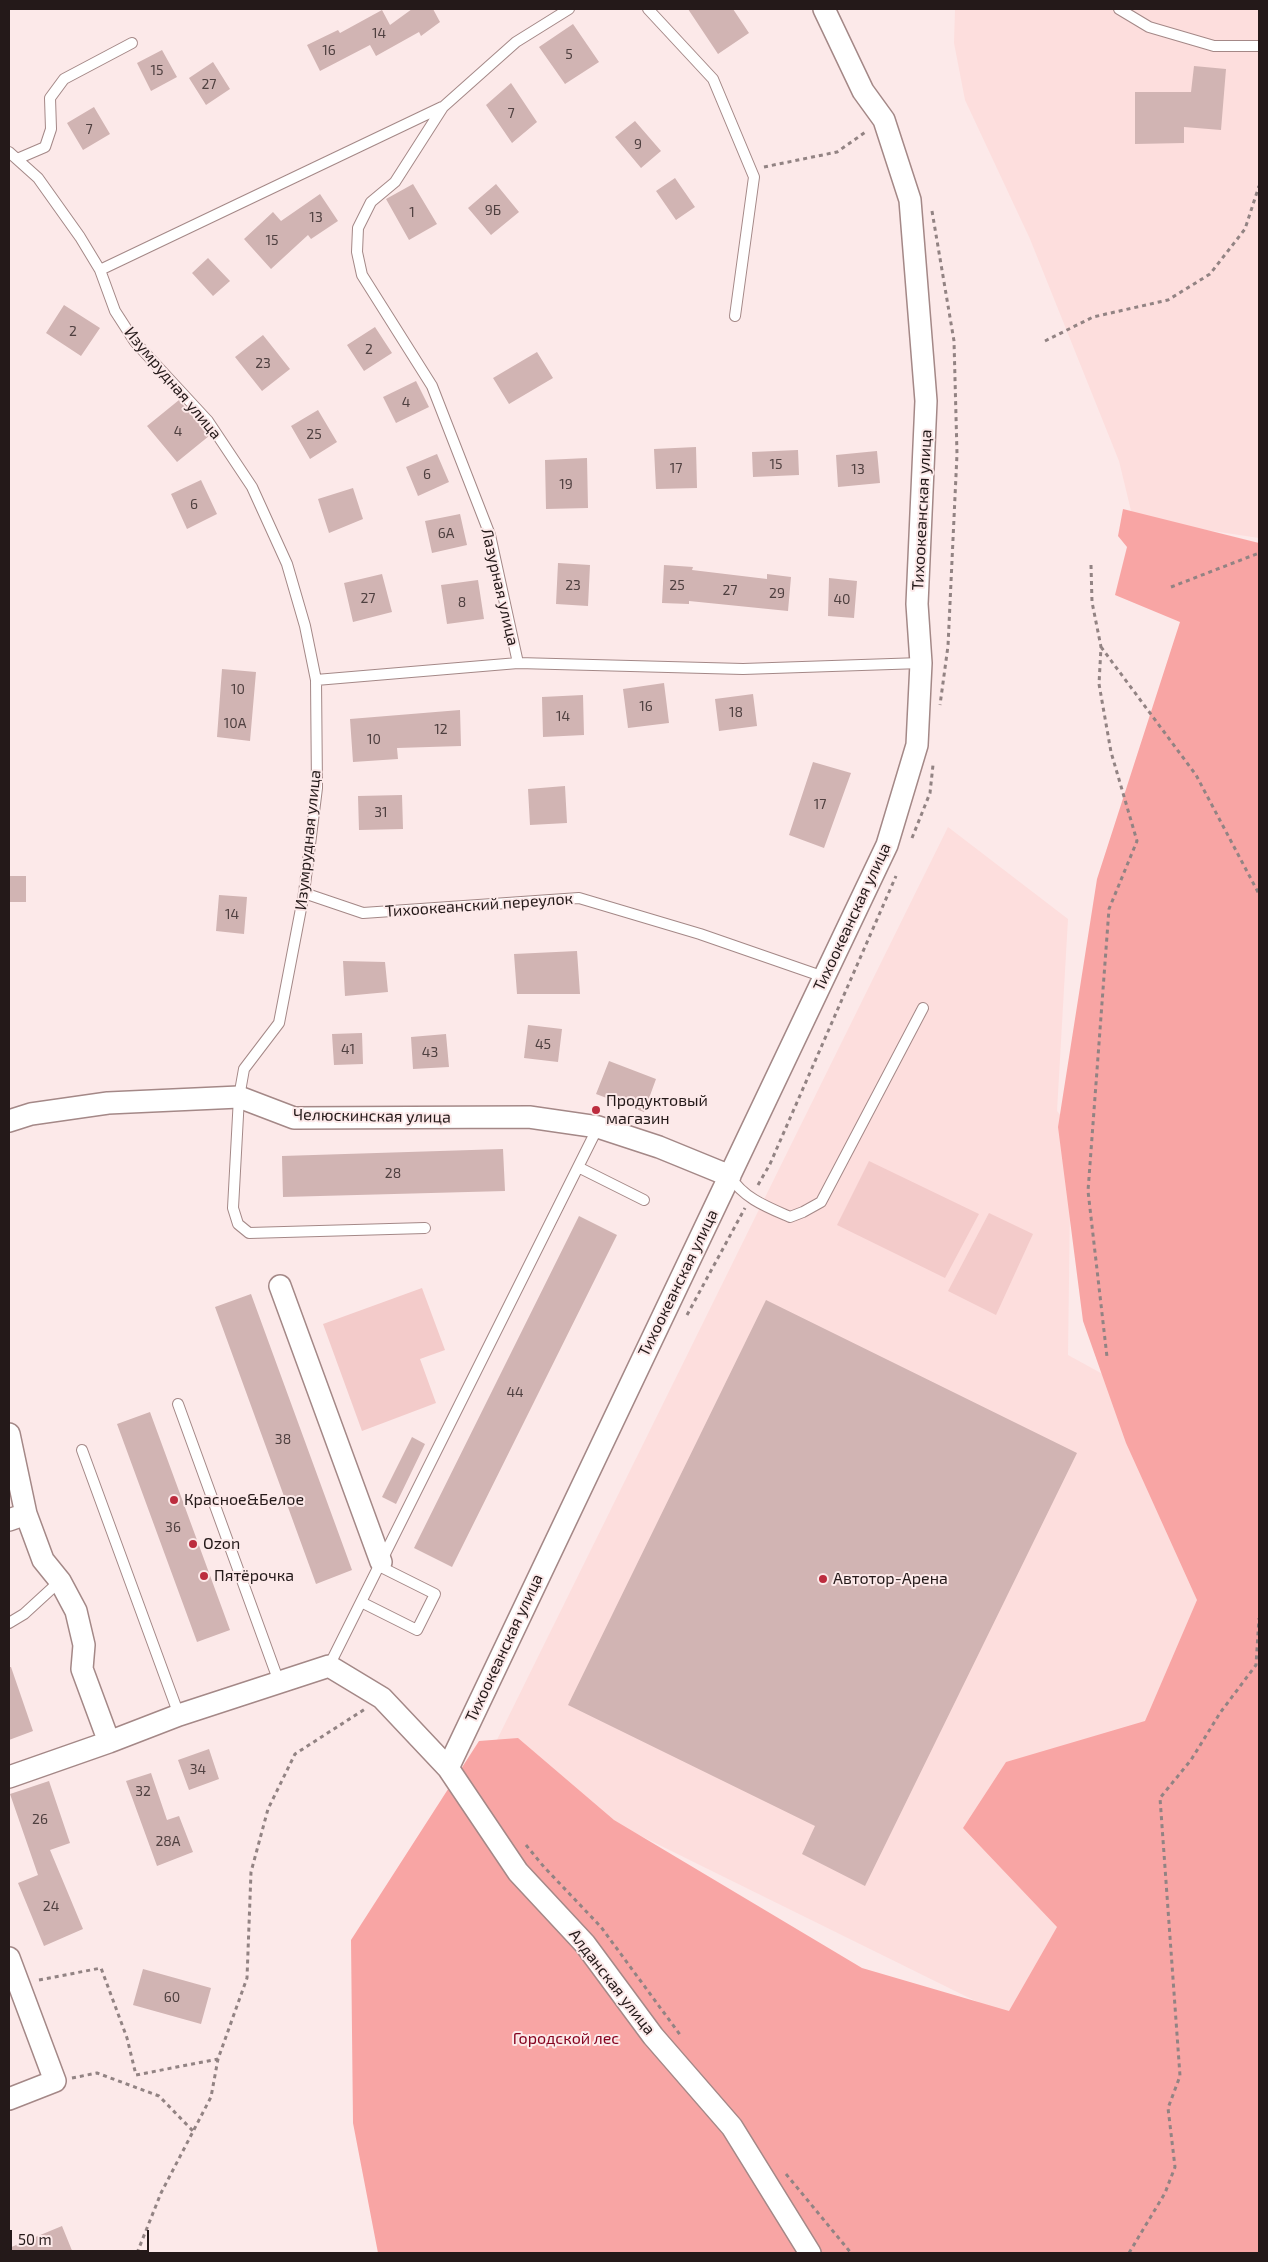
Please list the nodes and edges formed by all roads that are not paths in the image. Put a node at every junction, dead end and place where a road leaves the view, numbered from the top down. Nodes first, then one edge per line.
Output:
1 (569, 9) edge
2 (648, 9) edge
3 (824, 9) edge
4 (1119, 9) edge
5 (132, 42) dead end
6 (1259, 46) edge
7 (443, 107) junction
8 (13, 155) edge
9 (100, 270) junction
10 (735, 316) dead end
11 (518, 663) junction
12 (921, 663) junction
13 (316, 680) junction
14 (304, 893) junction
15 (824, 977) junction
16 (923, 1008) dead end
17 (239, 1097) junction
18 (9, 1121) edge
19 (598, 1127) junction
20 (578, 1167) junction
21 (730, 1176) junction
22 (644, 1200) dead end
23 (425, 1228) dead end
24 (280, 1286) dead end
25 (178, 1404) dead end
26 (9, 1434) edge
27 (82, 1450) dead end
28 (17, 1516) edge
29 (380, 1564) junction
30 (60, 1580) junction
31 (361, 1602) junction
32 (9, 1622) edge
33 (329, 1666) junction
34 (279, 1682) junction
35 (179, 1715) junction
36 (109, 1742) junction
37 (448, 1768) junction
38 (9, 1777) edge
39 (9, 1958) edge
40 (9, 2099) edge
41 (810, 2253) edge

1 - 7 lane
2 - 10 lane
3 - 12 street, Тихоокеанская улица
4 - 6 lane
5 - 8 lane
7 - 9 lane
7 - 11 lane, Лазурная улица
8 - 9 lane, Изумрудная улица
9 - 13 lane, Изумрудная улица
11 - 12 lane, Лазурная улица
11 - 13 lane
12 - 15 street, Тихоокеанская улица
13 - 14 lane, Изумрудная улица
14 - 15 lane, Тихоокеанский переулок
14 - 17 lane, Изумрудная улица
15 - 21 street, Тихоокеанская улица
16 - 21 lane
17 - 18 street, Челюскинская улица
17 - 19 street, Челюскинская улица
17 - 23 lane, Изумрудная улица
19 - 20 lane
19 - 21 street, Челюскинская улица
20 - 22 lane
20 - 29 lane
21 - 37 street, Тихоокеанская улица
24 - 29 street
25 - 34 lane
26 - 28 street
27 - 35 lane
28 - 30 street
29 - 31 lane
29 - 31 lane
30 - 32 lane
30 - 36 street
31 - 33 lane
33 - 34 street
33 - 37 street, Алданская улица
34 - 35 street
35 - 36 street
36 - 38 street
37 - 41 street, Алданская улица
39 - 40 street

